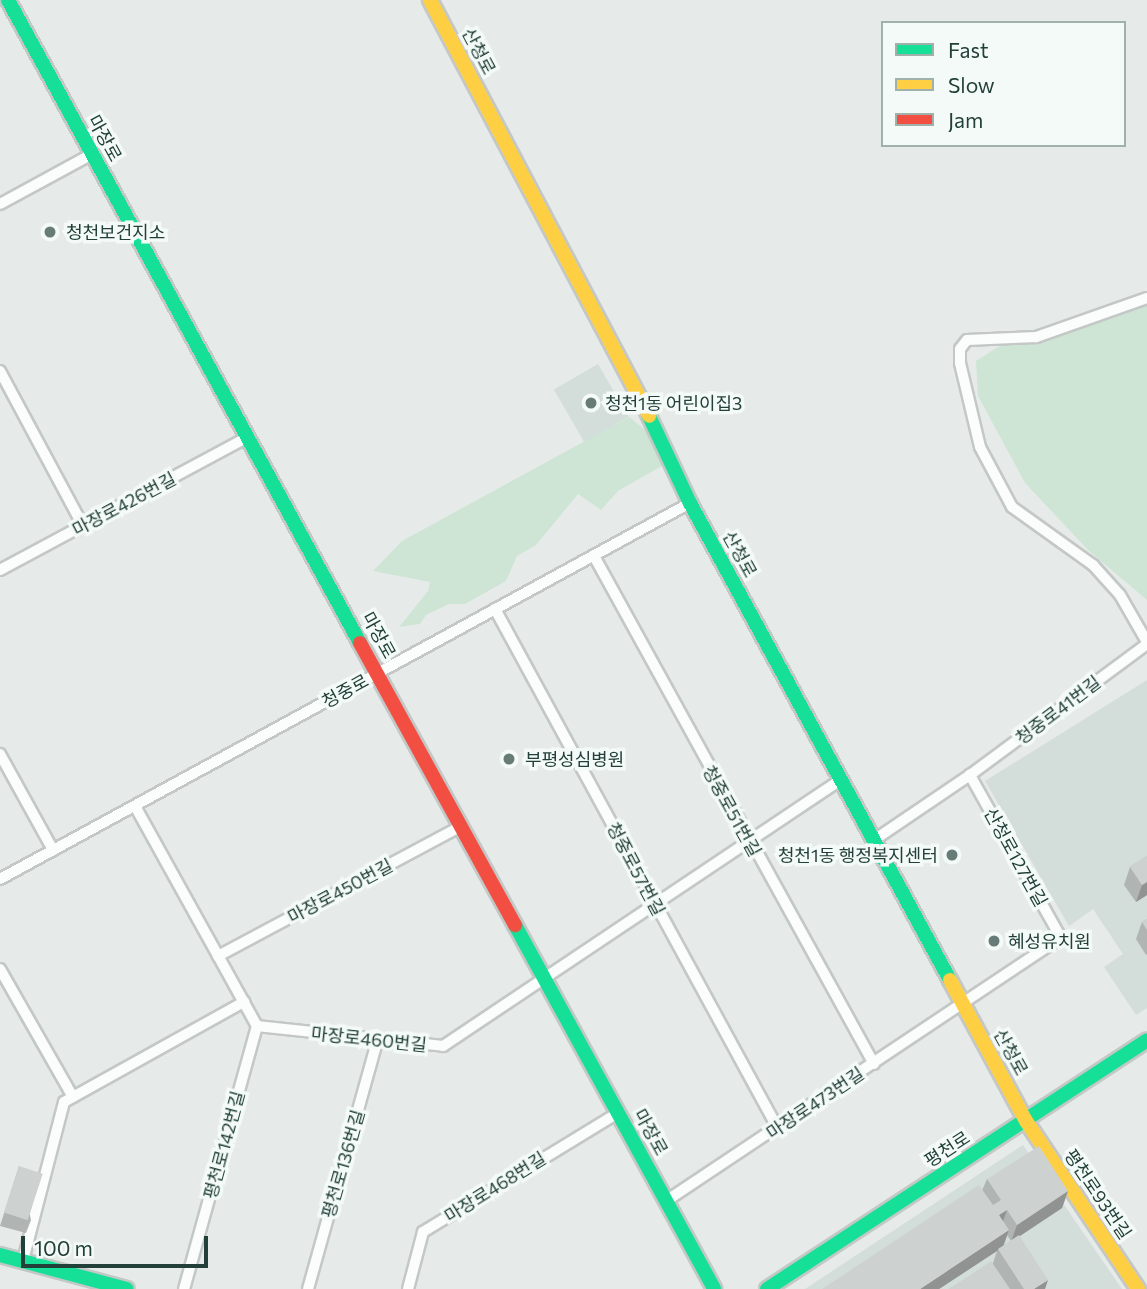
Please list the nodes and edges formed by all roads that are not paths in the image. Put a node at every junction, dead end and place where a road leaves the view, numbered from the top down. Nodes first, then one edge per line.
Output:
1 (8, 0) edge
2 (430, 0) edge
3 (92, 153) junction
4 (0, 204) edge
5 (1147, 298) edge
6 (0, 371) edge
7 (248, 438) junction
8 (691, 503) junction
9 (83, 526) junction
10 (594, 556) junction
11 (0, 570) edge
12 (495, 609) junction
13 (1147, 643) edge
14 (378, 673) junction
15 (0, 754) edge
16 (970, 775) junction
17 (841, 780) junction
18 (135, 806) junction
19 (461, 826) junction
20 (874, 840) junction
21 (748, 842) junction
22 (53, 850) junction
23 (0, 879) edge
24 (655, 904) junction
25 (218, 956) junction
26 (0, 970) edge
27 (544, 978) junction
28 (244, 1002) junction
29 (962, 1002) junction
30 (257, 1026) junction
31 (378, 1040) junction
32 (1147, 1040) edge
33 (874, 1064) junction
34 (72, 1097) junction
35 (618, 1113) junction
36 (1026, 1121) junction
37 (778, 1129) junction
38 (666, 1201) junction
39 (0, 1255) edge
40 (23, 1261) junction
41 (127, 1289) edge
42 (184, 1289) edge
43 (308, 1289) edge
44 (408, 1289) edge
45 (714, 1289) edge
46 (768, 1289) edge
47 (1138, 1289) edge

1 - 3 main road, 마장로
2 - 8 main road, 산청로
3 - 4 street
3 - 7 main road, 마장로
5 - 13 street
6 - 9 street
7 - 9 street, 마장로426번길
7 - 14 main road, 마장로
8 - 10 street, 청중로
8 - 17 main road, 산청로
9 - 11 street, 마장로426번길
10 - 12 street, 청중로
10 - 21 street, 청중로51번길
12 - 14 street, 청중로
12 - 24 street, 청중로57번길
13 - 16 street, 청중로41번길
14 - 18 street, 청중로
14 - 19 main road, 마장로
15 - 22 street
16 - 20 street
16 - 29 street, 산청로127번길
17 - 20 main road, 산청로
17 - 21 street, 마장로460번길
18 - 22 street, 청중로
18 - 25 street
19 - 25 street, 마장로450번길
19 - 27 main road, 마장로
20 - 29 main road, 산청로
21 - 24 street, 마장로460번길
21 - 33 street, 청중로51번길
22 - 23 street, 청중로
24 - 27 street, 마장로460번길
24 - 37 street, 청중로57번길
25 - 28 street
26 - 34 street
27 - 31 street, 마장로460번길
27 - 35 main road, 마장로
28 - 30 street
28 - 34 street
29 - 33 street, 마장로473번길
29 - 36 main road, 산청로
30 - 31 street, 마장로460번길
30 - 42 street, 평천로142번길
31 - 43 street, 평천로136번길
32 - 36 main road, 평천로
33 - 37 street, 마장로473번길
34 - 40 street
35 - 38 main road, 마장로
35 - 44 street, 마장로468번길
36 - 46 main road, 평천로
36 - 47 main road, 평천로93번길
37 - 38 street, 마장로473번길
38 - 45 main road, 마장로
39 - 40 main road
40 - 41 main road

